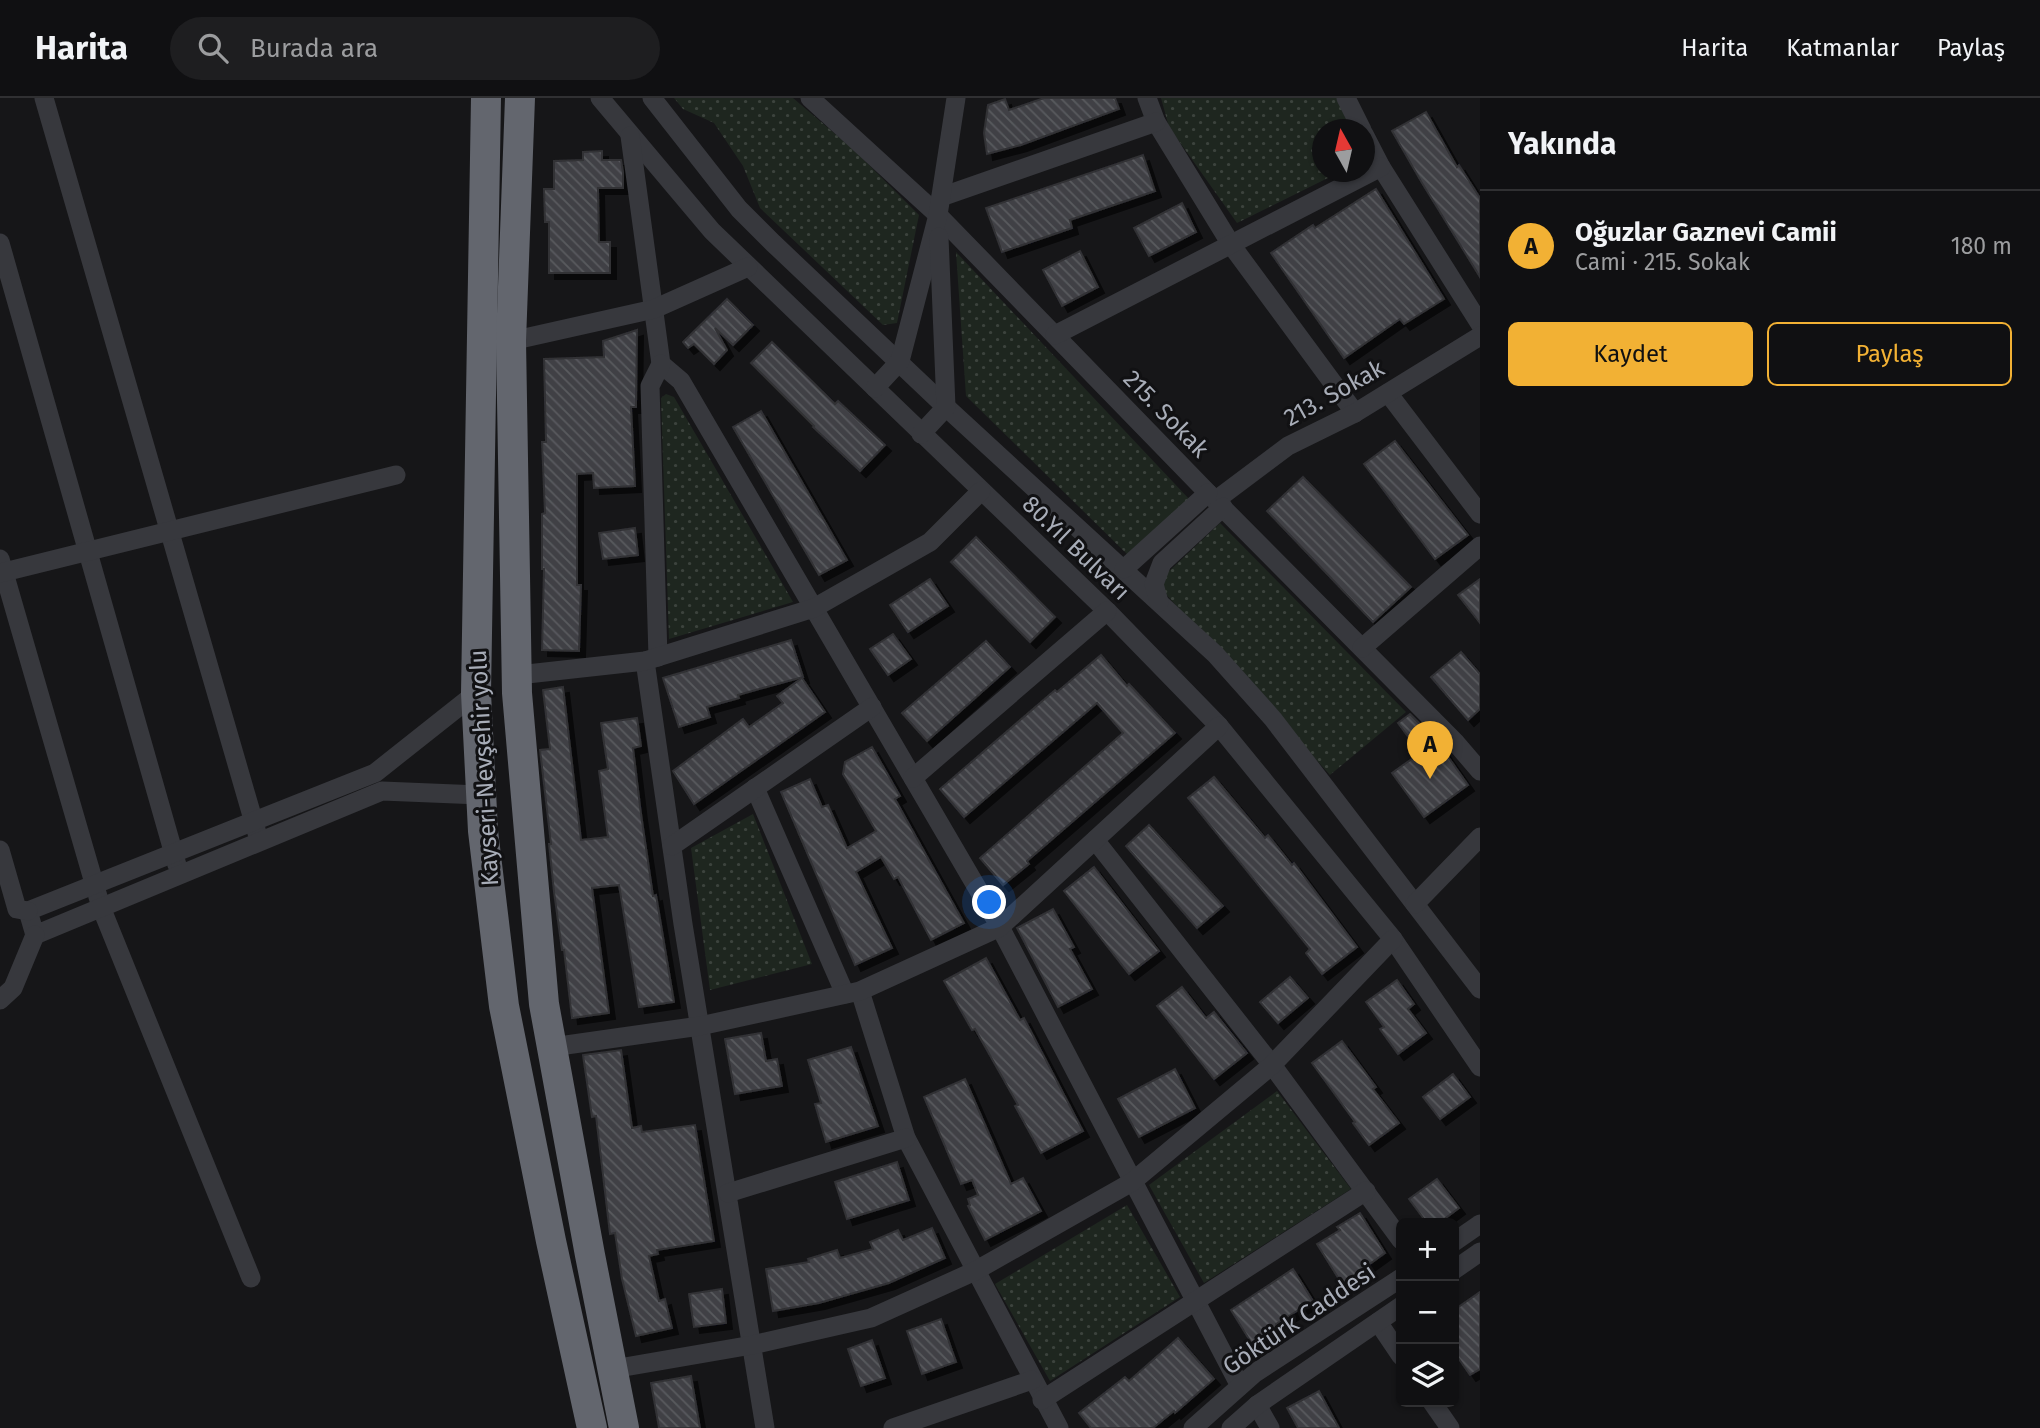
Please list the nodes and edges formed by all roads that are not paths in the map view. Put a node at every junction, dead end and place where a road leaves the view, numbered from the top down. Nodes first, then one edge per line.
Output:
1 (44, 98) edge
2 (486, 98) edge
3 (520, 98) edge
4 (600, 98) edge
5 (652, 98) edge
6 (810, 98) edge
7 (956, 98) edge
8 (1147, 98) edge
9 (1346, 98) edge
10 (1356, 119) edge
11 (1156, 122) junction
12 (630, 135) junction
13 (1375, 156) edge
14 (1381, 167) junction
15 (940, 206) junction
16 (0, 243) edge
17 (1232, 246) junction
18 (748, 267) junction
19 (653, 309) junction
20 (1480, 324) edge
21 (1055, 335) junction
22 (1480, 336) edge
23 (512, 341) junction
24 (900, 361) junction
25 (661, 364) junction
26 (875, 388) junction
27 (1388, 393) junction
28 (946, 407) junction
29 (1354, 412) junction
30 (920, 433) junction
31 (397, 475) dead end
32 (981, 491) junction
33 (1216, 500) junction
34 (1480, 514) edge
35 (169, 531) junction
36 (1480, 546) edge
37 (88, 551) junction
38 (1, 568) edge
39 (1124, 569) junction
40 (1159, 602) junction
41 (814, 608) junction
42 (1107, 611) junction
43 (1362, 648) junction
44 (651, 659) junction
45 (517, 675) junction
46 (477, 693) junction
47 (872, 707) junction
48 (1219, 726) junction
49 (1480, 771) edge
50 (913, 778) junction
51 (755, 788) junction
52 (480, 795) junction
53 (253, 822) junction
54 (1480, 837) edge
55 (1095, 840) junction
56 (260, 841) junction
57 (672, 846) junction
58 (0, 850) edge
59 (173, 853) junction
60 (180, 875) junction
61 (94, 885) junction
62 (1415, 904) junction
63 (101, 907) junction
64 (28, 911) junction
65 (1000, 928) junction
66 (35, 934) junction
67 (1394, 939) junction
68 (1480, 989) edge
69 (853, 993) junction
70 (0, 1000) edge
71 (700, 1026) junction
72 (552, 1047) junction
73 (1272, 1065) junction
74 (1480, 1067) edge
75 (906, 1138) junction
76 (1132, 1182) junction
77 (1366, 1191) junction
78 (728, 1193) junction
79 (1480, 1224) edge
80 (1396, 1233) edge
81 (1459, 1239) edge
82 (1480, 1252) edge
83 (1459, 1267) edge
84 (975, 1271) junction
85 (251, 1278) dead end
86 (1398, 1281) edge
87 (1195, 1300) junction
88 (1396, 1309) edge
89 (1378, 1322) junction
90 (752, 1345) junction
91 (1396, 1349) edge
92 (613, 1369) junction
93 (1032, 1380) junction
94 (1240, 1386) junction
95 (1042, 1400) junction
96 (1257, 1405) junction
97 (1435, 1407) edge
98 (592, 1428) edge
99 (624, 1428) edge
100 (765, 1428) edge
101 (893, 1428) edge
102 (1059, 1428) edge
103 (1193, 1428) edge
104 (1231, 1428) edge
105 (1270, 1428) edge
106 (1450, 1428) edge

1 - 35 street
2 - 46 highway, Kayseri-Nevşehir yolu
3 - 23 highway, Kayseri-Nevşehir yolu
4 - 12 street, 80.Yıl Bulvarı
5 - 24 street, 80.Yıl Bulvarı
6 - 15 street, 215. Sokak
7 - 15 street
8 - 11 street
9 - 10 street
11 - 15 street
11 - 17 street
12 - 18 street, 80.Yıl Bulvarı
12 - 19 street
13 - 14 street
14 - 17 street
14 - 20 street
15 - 21 street, 215. Sokak
15 - 24 street
15 - 28 street
16 - 37 street
17 - 21 street
17 - 29 street
18 - 19 street
18 - 26 street, 80.Yıl Bulvarı
19 - 23 street
19 - 25 street
21 - 33 street, 215. Sokak
22 - 27 street, 213. Sokak
23 - 45 highway, Kayseri-Nevşehir yolu
24 - 26 street
24 - 28 street, 80.Yıl Bulvarı
25 - 41 street
25 - 44 street
26 - 30 street, 80.Yıl Bulvarı
27 - 29 street, 213. Sokak
27 - 34 street
28 - 30 street
28 - 39 street, 80.Yıl Bulvarı
29 - 33 street, 213. Sokak
30 - 32 street, 80.Yıl Bulvarı
31 - 35 street
32 - 41 street
32 - 42 street, 80.Yıl Bulvarı
33 - 39 street, 213. Sokak
33 - 40 street, 213. Sokak
33 - 43 street, 215. Sokak
35 - 37 street
35 - 53 street
36 - 43 street
37 - 38 street
37 - 59 street
38 - 61 street
39 - 40 street, 80.Yıl Bulvarı
40 - 62 street, 80.Yıl Bulvarı
41 - 44 street
41 - 47 street
42 - 48 street, 80.Yıl Bulvarı
42 - 50 street
43 - 49 street, 215. Sokak
44 - 45 street
44 - 57 street
45 - 72 highway, Kayseri-Nevşehir yolu
46 - 52 highway, Kayseri-Nevşehir yolu
46 - 53 street
47 - 50 street
47 - 51 street
48 - 55 street
48 - 67 street, 80.Yıl Bulvarı
50 - 65 street
51 - 57 street
51 - 69 street
52 - 56 street
52 - 98 highway, Kayseri-Nevşehir yolu
53 - 56 street
53 - 59 street
54 - 62 street
55 - 65 street
55 - 73 street
56 - 60 street
57 - 71 street
58 - 64 street
59 - 60 street
59 - 61 street
60 - 63 street
61 - 63 street
61 - 64 street
62 - 68 street, 80.Yıl Bulvarı
63 - 66 street
63 - 85 street
64 - 66 street
65 - 69 street
65 - 76 street
66 - 70 street
67 - 73 street
67 - 74 street, 80.Yıl Bulvarı
69 - 71 street
69 - 75 street
71 - 72 street
71 - 78 street
72 - 92 highway, Kayseri-Nevşehir yolu
73 - 76 street
73 - 77 street
75 - 78 street
75 - 84 street
76 - 84 street
76 - 87 street
77 - 80 street
77 - 87 street
78 - 90 street
79 - 81 street
82 - 83 street
84 - 90 street
84 - 93 street
86 - 94 street, Göktürk Caddesi
87 - 94 street
87 - 95 street
88 - 89 street, Göktürk Caddesi
89 - 91 street
89 - 96 street, Göktürk Caddesi
90 - 92 street
90 - 100 street
92 - 99 highway, Kayseri-Nevşehir yolu
93 - 95 street
93 - 101 street
94 - 103 street, Göktürk Caddesi
95 - 102 street
96 - 104 street, Göktürk Caddesi
96 - 105 street
97 - 106 street

